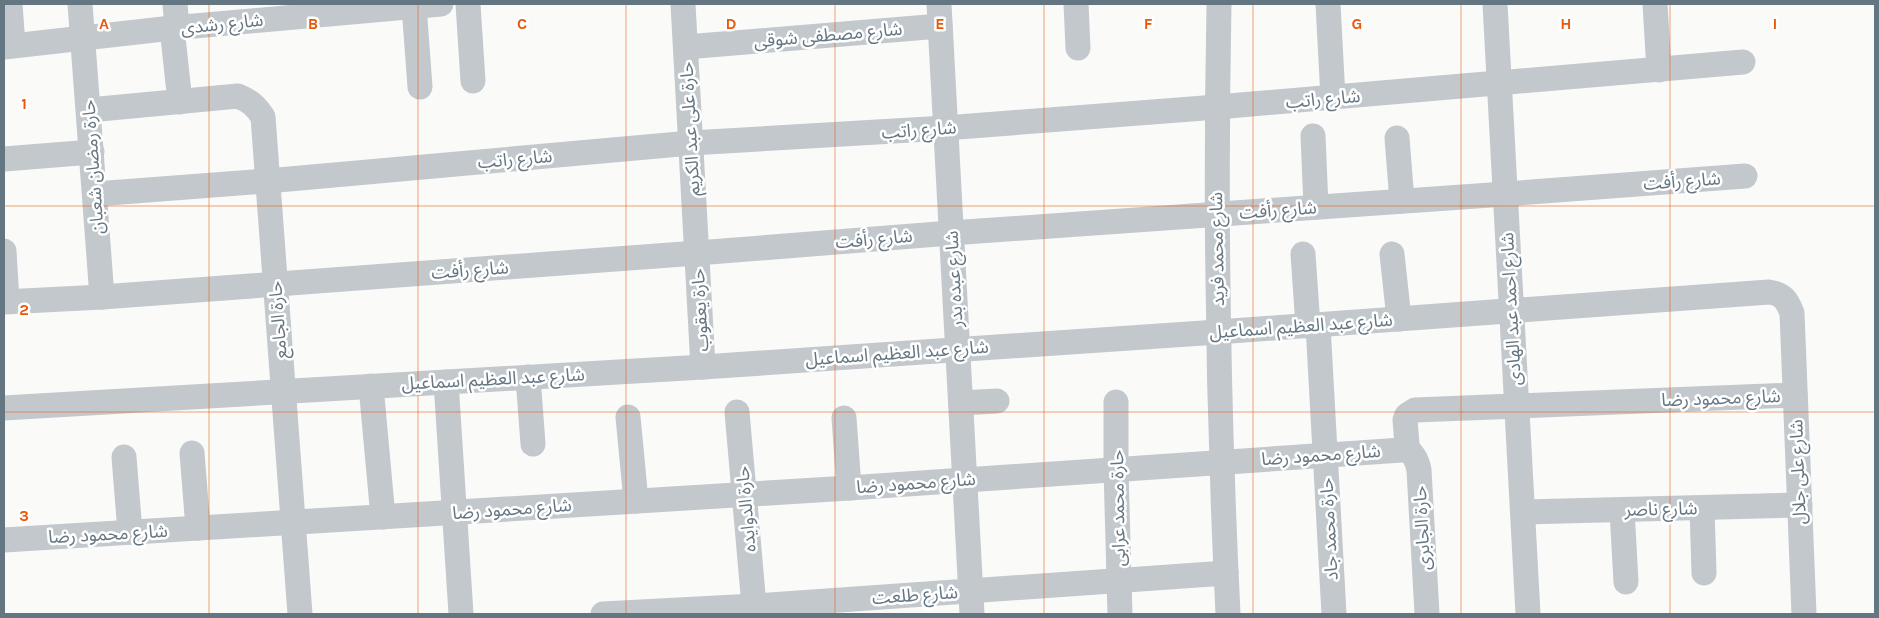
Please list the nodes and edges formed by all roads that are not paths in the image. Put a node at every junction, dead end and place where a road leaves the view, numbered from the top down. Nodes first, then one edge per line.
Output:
1 (10, 4) edge
2 (80, 4) edge
3 (441, 4) edge
4 (468, 4) edge
5 (683, 4) edge
6 (1076, 4) edge
7 (1218, 4) edge
8 (1328, 4) edge
9 (1496, 4) edge
10 (1655, 4) edge
11 (384, 6) edge
12 (414, 6) junction
13 (288, 10) edge
14 (939, 15) edge
15 (175, 20) edge
16 (84, 38) junction
17 (8, 46) edge
18 (686, 47) junction
19 (1078, 48) dead end
20 (1743, 62) dead end
21 (1659, 70) junction
22 (473, 81) dead end
23 (1500, 84) junction
24 (420, 87) dead end
25 (1333, 98) junction
26 (180, 102) junction
27 (1217, 108) junction
28 (89, 110) junction
29 (945, 128) junction
30 (1313, 136) dead end
31 (1397, 138) dead end
32 (691, 143) junction
33 (92, 152) junction
34 (4, 159) edge
35 (1745, 176) dead end
36 (267, 181) junction
37 (95, 194) junction
38 (1505, 194) junction
39 (1402, 201) junction
40 (1316, 207) junction
41 (1217, 214) junction
42 (951, 233) junction
43 (4, 251) edge
44 (697, 253) junction
45 (1303, 254) dead end
46 (1392, 254) dead end
47 (275, 284) junction
48 (102, 297) junction
49 (1787, 300) joint
50 (5, 302) edge
51 (1511, 310) junction
52 (1399, 319) junction
53 (1313, 325) junction
54 (1218, 332) junction
55 (958, 349) junction
56 (704, 367) junction
57 (528, 377) junction
58 (446, 382) junction
59 (371, 386) junction
60 (283, 391) junction
61 (1795, 395) junction
62 (997, 401) dead end
63 (1116, 402) dead end
64 (961, 403) junction
65 (1516, 406) junction
66 (4, 408) edge
67 (737, 412) dead end
68 (628, 417) dead end
69 (844, 418) dead end
70 (533, 444) dead end
71 (1405, 447) junction
72 (192, 453) dead end
73 (1325, 455) junction
74 (124, 458) dead end
75 (1221, 462) junction
76 (1116, 469) junction
77 (965, 480) junction
78 (849, 488) junction
79 (745, 494) junction
80 (636, 501) junction
81 (1800, 505) junction
82 (1702, 508) junction
83 (1622, 510) junction
84 (454, 512) junction
85 (1523, 512) junction
86 (383, 517) junction
87 (293, 523) junction
88 (198, 528) junction
89 (130, 532) junction
90 (4, 540) edge
91 (1226, 573) junction
92 (1704, 574) dead end
93 (1119, 580) junction
94 (1626, 582) dead end
95 (972, 602) edge
96 (754, 606) junction
97 (300, 614) edge
98 (461, 614) edge
99 (603, 614) edge
100 (1120, 614) edge
101 (1228, 614) edge
102 (1334, 614) edge
103 (1427, 614) edge
104 (1528, 614) edge
105 (1804, 614) edge

1 - 17 street
2 - 16 street, حارة رمضان شعبان
3 - 12 street, شارع رشدى
4 - 22 street
5 - 18 street, حارة على عبد الكريم
6 - 19 street
7 - 27 street, شارع محمد فريد
8 - 25 street
9 - 23 street, شارع احمد عبد الهادى
10 - 21 street
11 - 12 street, شارع رشدى
11 - 13 street, شارع رشدى
12 - 24 street
13 - 15 street, شارع رشدى
14 - 18 street, شارع مصطفى شوقى
14 - 29 street, شارع عبده بدر
15 - 16 street, شارع رشدى
15 - 26 street
16 - 17 street, شارع رشدى
16 - 28 street, حارة رمضان شعبان
18 - 32 street, حارة على عبد الكريم
20 - 21 street, شارع راتب
21 - 23 street, شارع راتب
23 - 25 street, شارع راتب
23 - 38 street, شارع احمد عبد الهادى
25 - 27 street, شارع راتب
26 - 28 street, حارة الجامع
26 - 36 street, حارة الجامع
27 - 29 street, شارع راتب
27 - 41 street, شارع محمد فريد
28 - 33 street, حارة رمضان شعبان
29 - 32 street, شارع راتب
29 - 42 street, شارع عبده بدر
30 - 40 street
31 - 39 street
32 - 36 street, شارع راتب
32 - 44 street, حارة على عبد الكريم
33 - 34 street
33 - 37 street, حارة رمضان شعبان
35 - 38 street, شارع رأفت
36 - 37 street, شارع راتب
36 - 47 street, حارة الجامع
37 - 48 street, حارة رمضان شعبان
38 - 39 street, شارع رأفت
38 - 51 street, شارع احمد عبد الهادى
39 - 40 street, شارع رأفت
40 - 41 street, شارع رأفت
41 - 42 street, شارع رأفت
41 - 54 street, شارع محمد فريد
42 - 44 street, شارع رأفت
42 - 55 street, شارع عبده بدر
43 - 50 street
44 - 47 street, شارع رأفت
44 - 56 street, حارة يعقوب
45 - 53 street, حارة محمد جاد
46 - 52 street
47 - 48 street, شارع رأفت
47 - 60 street, حارة الجامع
48 - 50 street, شارع رأفت
49 - 51 street, شارع عبد العظيم اسماعيل
49 - 61 street, شارع على جلال
51 - 52 street, شارع عبد العظيم اسماعيل
51 - 65 street, شارع احمد عبد الهادى
52 - 53 street, شارع عبد العظيم اسماعيل
53 - 54 street, شارع عبد العظيم اسماعيل
53 - 73 street, حارة محمد جاد
54 - 55 street, شارع عبد العظيم اسماعيل
54 - 75 street, شارع محمد فريد
55 - 56 street, شارع عبد العظيم اسماعيل
55 - 64 street, شارع عبده بدر
56 - 57 street, شارع عبد العظيم اسماعيل
57 - 58 street, شارع عبد العظيم اسماعيل
57 - 70 street
58 - 59 street, شارع عبد العظيم اسماعيل
58 - 84 street
59 - 60 street, شارع عبد العظيم اسماعيل
59 - 86 street
60 - 66 street, شارع عبد العظيم اسماعيل
60 - 87 street, حارة الجامع
61 - 65 street, شارع محمود رضا
61 - 81 street, شارع على جلال
62 - 64 street
63 - 76 street, حارة محمد عرابى
64 - 77 street, شارع عبده بدر
65 - 71 street, شارع محمود رضا
65 - 85 street, شارع احمد عبد الهادى
67 - 79 street, حارة الدوايده
68 - 80 street
69 - 78 street
71 - 73 street, شارع محمود رضا
71 - 103 street, حارة الجابرى
72 - 88 street
73 - 75 street, شارع محمود رضا
73 - 102 street, حارة محمد جاد
74 - 89 street
75 - 76 street, شارع محمود رضا
75 - 91 street, شارع محمد فريد
76 - 77 street, شارع محمود رضا
76 - 93 street, حارة محمد عرابى
77 - 78 street, شارع محمود رضا
77 - 95 street, شارع عبده بدر
78 - 79 street, شارع محمود رضا
79 - 80 street, شارع محمود رضا
79 - 96 street, حارة الدوايده
80 - 84 street, شارع محمود رضا
81 - 82 street, شارع ناصر
81 - 105 street, شارع على جلال
82 - 83 street, شارع ناصر
82 - 92 street
83 - 85 street, شارع ناصر
83 - 94 street
84 - 86 street, شارع محمود رضا
84 - 98 street
85 - 104 street, شارع احمد عبد الهادى
86 - 87 street, شارع محمود رضا
87 - 88 street, شارع محمود رضا
87 - 97 street, حارة الجامع
88 - 89 street, شارع محمود رضا
89 - 90 street, شارع محمود رضا
91 - 93 street, شارع طلعت
91 - 101 street, شارع محمد فريد
93 - 95 street, شارع طلعت
93 - 100 street, حارة محمد عرابى
95 - 96 street, شارع طلعت
96 - 99 street, شارع طلعت

